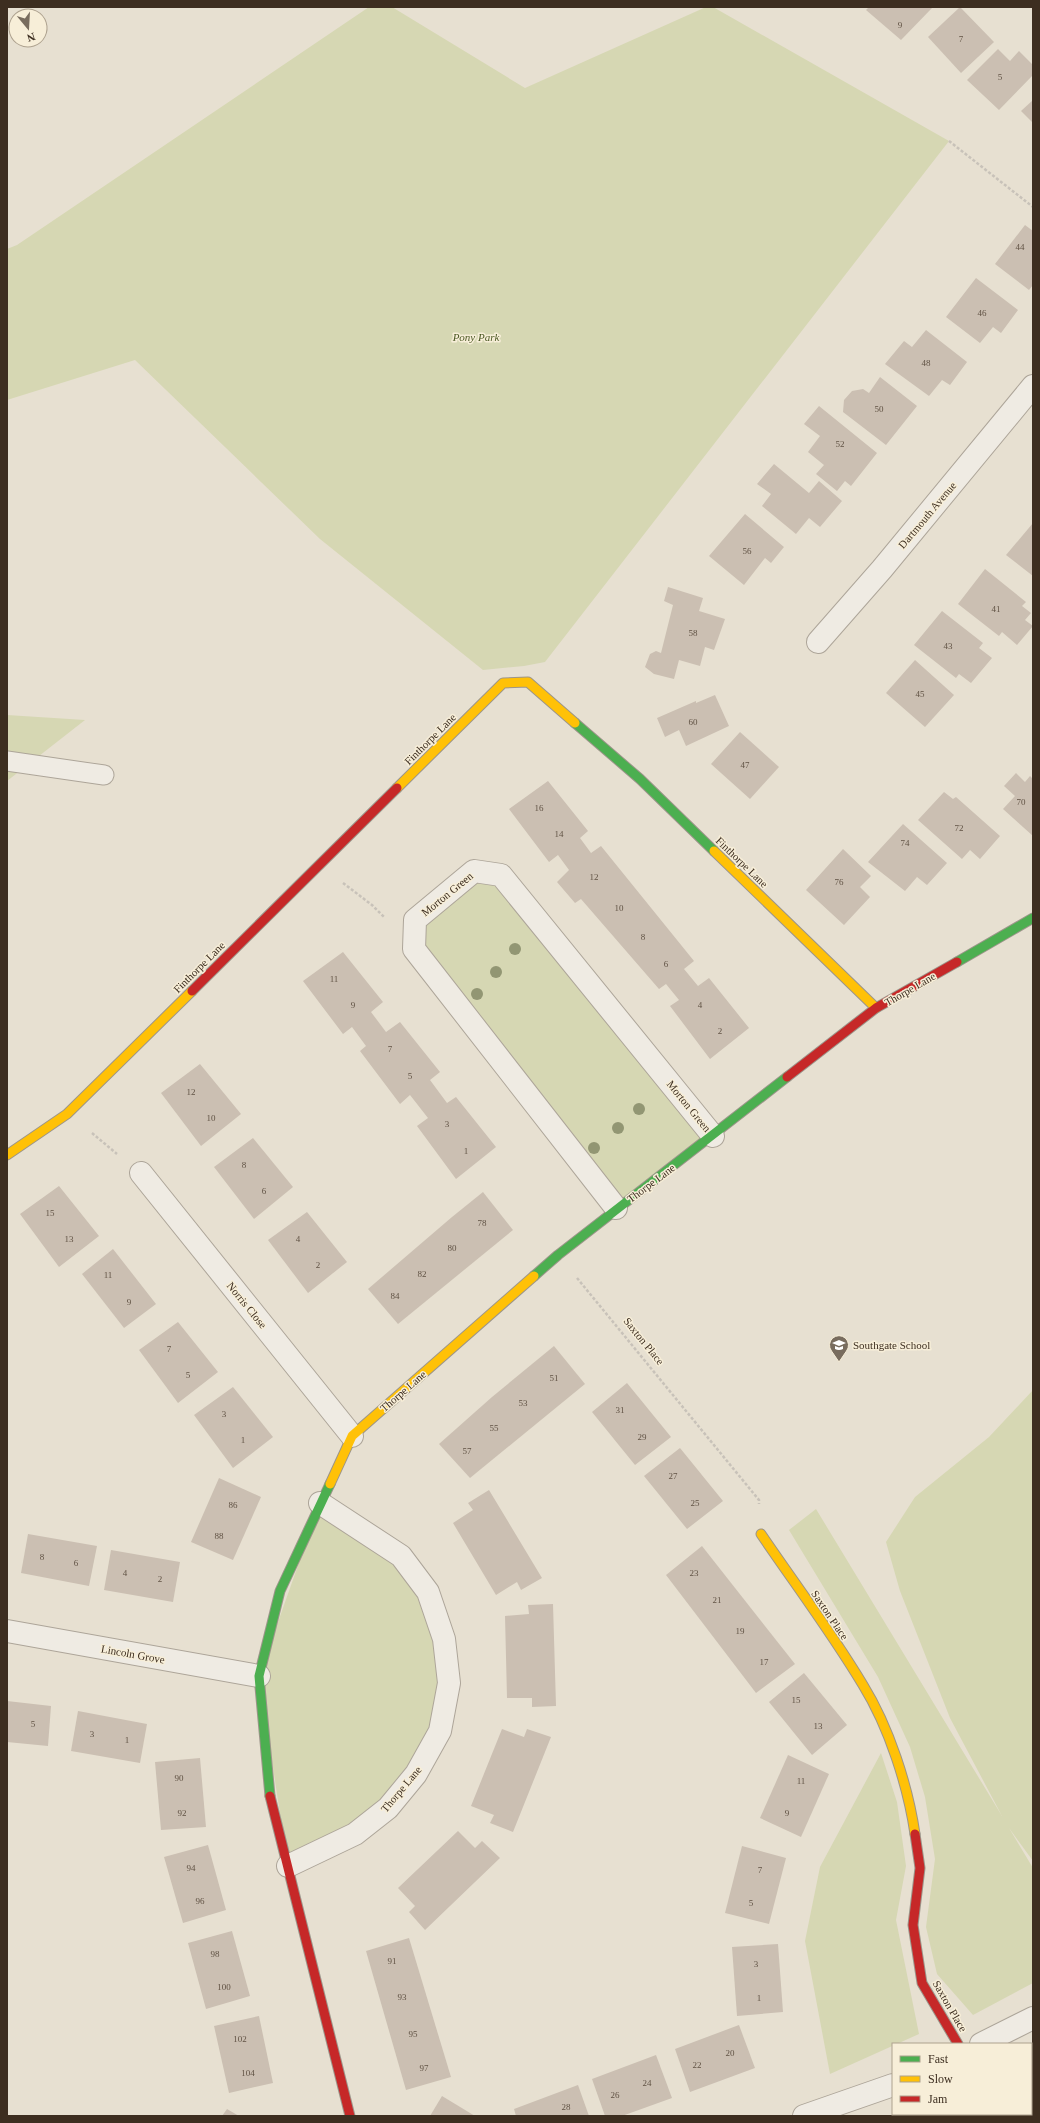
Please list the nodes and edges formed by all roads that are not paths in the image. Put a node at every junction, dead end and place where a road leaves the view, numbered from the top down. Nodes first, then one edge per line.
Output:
1 (1033, 386) edge
2 (818, 642) dead end
3 (7, 761) edge
4 (104, 775) dead end
5 (1033, 918) edge
6 (876, 1008) junction
7 (713, 1136) junction
8 (7, 1155) edge
9 (141, 1173) road end
10 (616, 1208) junction
11 (352, 1436) junction
12 (320, 1503) junction
13 (761, 1534) road end
14 (7, 1632) edge
15 (259, 1676) junction
16 (288, 1866) junction
17 (1033, 2018) edge
18 (957, 2043) edge
19 (983, 2043) edge
20 (892, 2085) edge
21 (350, 2116) edge
22 (804, 2116) edge

1 - 2 street, Dartmouth Avenue
3 - 4 lane
5 - 6 street, Thorpe Lane
6 - 7 street, Thorpe Lane
6 - 8 street, Finthorpe Lane
7 - 10 street, Thorpe Lane
7 - 10 street, Morton Green
9 - 11 street, Norris Close
10 - 11 street, Thorpe Lane
11 - 12 street, Thorpe Lane
12 - 15 street, Thorpe Lane
12 - 16 street, Thorpe Lane
13 - 18 street, Saxton Place
14 - 15 street, Lincoln Grove
15 - 16 street, Thorpe Lane
16 - 21 street, Thorpe Lane
17 - 19 street
20 - 22 street

